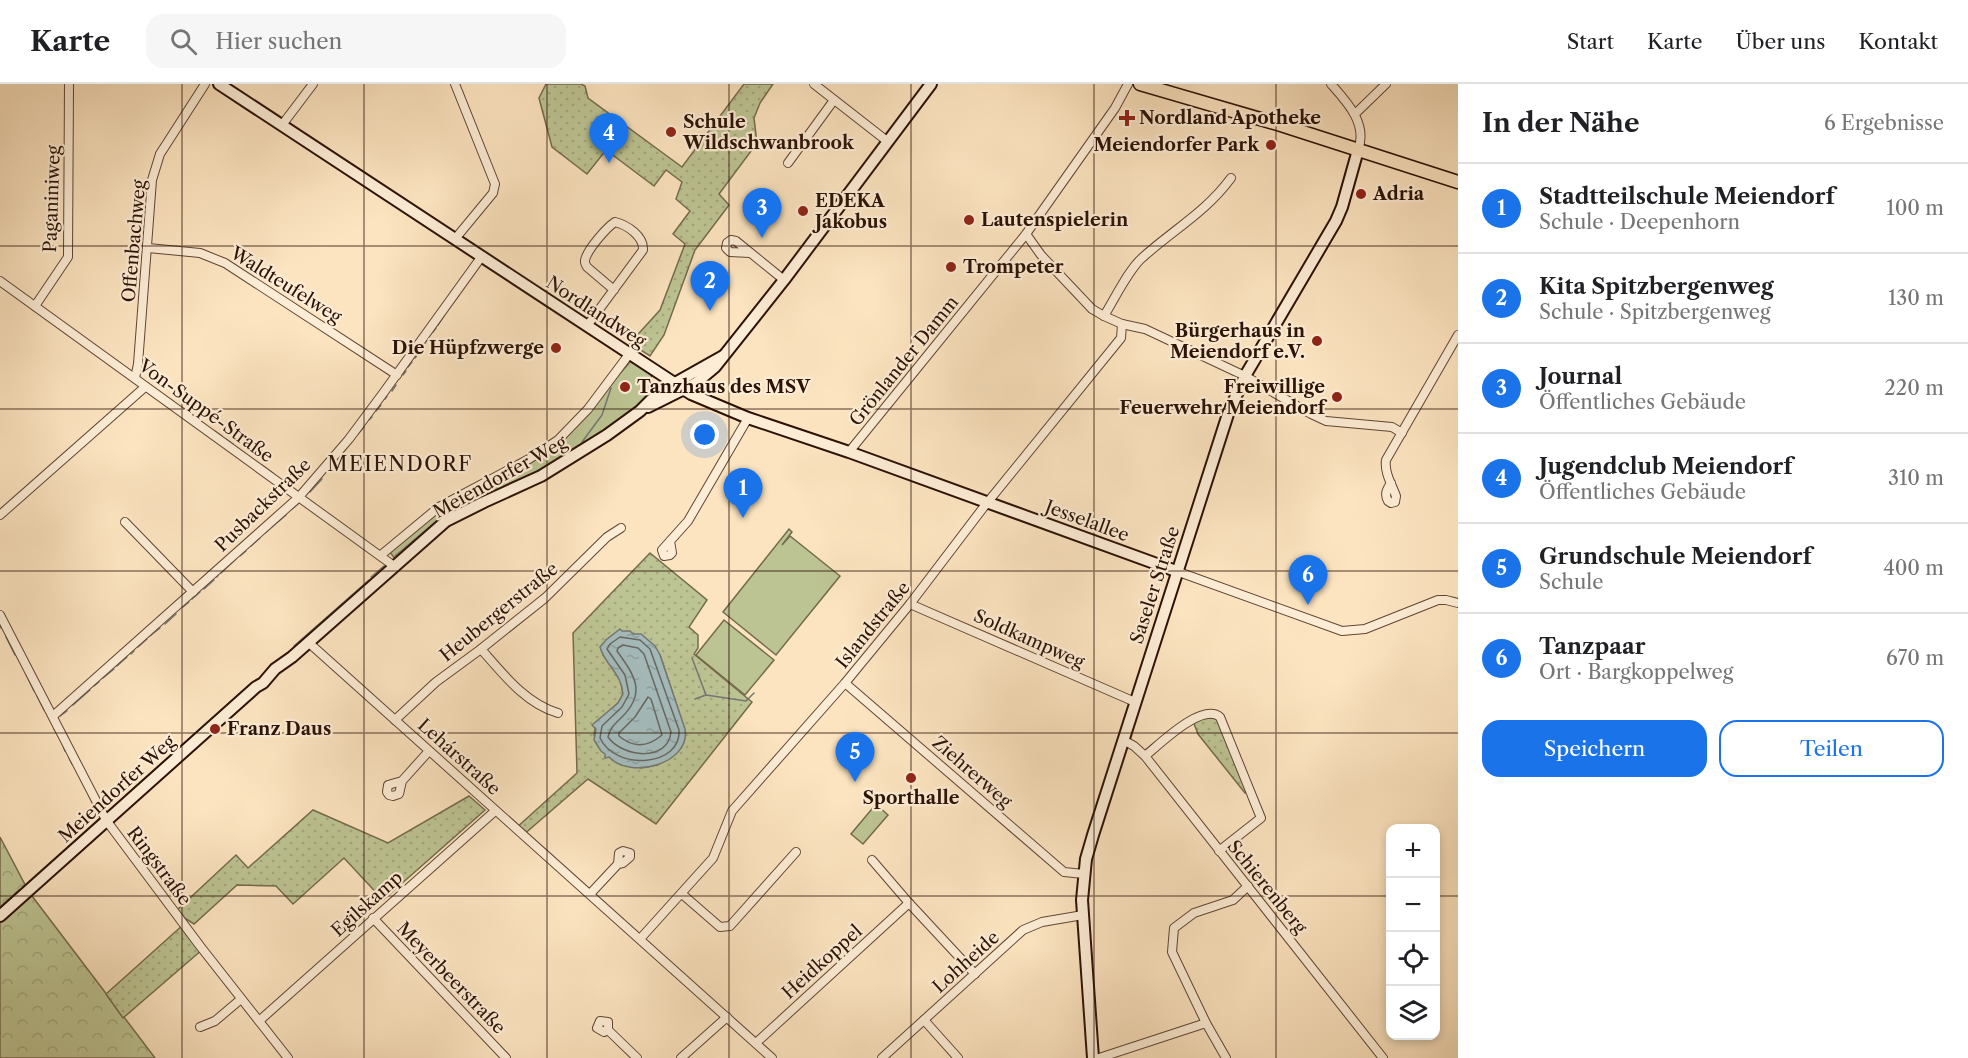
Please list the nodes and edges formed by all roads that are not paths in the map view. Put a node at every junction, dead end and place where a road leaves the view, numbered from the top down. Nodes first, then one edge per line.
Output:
1 (69, 84) edge
2 (206, 84) edge
3 (219, 84) edge
4 (313, 84) edge
5 (455, 84) edge
6 (814, 84) edge
7 (931, 84) edge
8 (1128, 84) edge
9 (1140, 84) edge
10 (1330, 84) edge
11 (1386, 84) edge
12 (1163, 87) edge
13 (834, 100) junction
14 (1355, 114) junction
15 (282, 125) junction
16 (887, 141) junction
17 (1359, 150) junction
18 (788, 163) dead end
19 (1231, 178) dead end
20 (1458, 182) edge
21 (1026, 234) junction
22 (455, 239) junction
23 (148, 248) junction
24 (750, 253) dead end
25 (482, 256) junction
26 (784, 280) junction
27 (0, 281) edge
28 (614, 290) junction
29 (35, 306) junction
30 (1104, 316) junction
31 (1122, 324) junction
32 (587, 326) junction
33 (1458, 335) edge
34 (630, 353) junction
35 (398, 375) junction
36 (1245, 375) junction
37 (135, 378) junction
38 (145, 387) junction
39 (679, 387) junction
40 (748, 418) junction
41 (1402, 433) junction
42 (849, 452) junction
43 (1391, 483) dead end
44 (299, 497) junction
45 (987, 502) junction
46 (0, 515) edge
47 (125, 522) dead end
48 (621, 528) dead end
49 (670, 541) dead end
50 (381, 555) junction
51 (394, 566) junction
52 (1176, 571) junction
53 (193, 592) junction
54 (1458, 603) edge
55 (910, 604) junction
56 (0, 615) edge
57 (304, 645) junction
58 (481, 649) junction
59 (845, 683) junction
60 (1135, 702) junction
61 (558, 713) dead end
62 (53, 716) junction
63 (395, 720) junction
64 (1123, 740) junction
65 (429, 751) junction
66 (1145, 756) junction
67 (402, 781) dead end
68 (495, 810) junction
69 (106, 820) junction
70 (1219, 851) junction
71 (796, 852) dead end
72 (872, 860) dead end
73 (618, 864) dead end
74 (1084, 874) junction
75 (1248, 886) junction
76 (590, 894) junction
77 (682, 894) junction
78 (909, 903) junction
79 (1083, 915) junction
80 (0, 916) edge
81 (373, 918) junction
82 (640, 939) junction
83 (975, 974) junction
84 (241, 999) junction
85 (727, 1017) junction
86 (924, 1020) junction
87 (259, 1021) junction
88 (1206, 1023) junction
89 (200, 1027) dead end
90 (608, 1030) dead end
91 (756, 1042) junction
92 (288, 1058) edge
93 (506, 1058) edge
94 (638, 1058) edge
95 (681, 1058) edge
96 (772, 1058) edge
97 (882, 1058) edge
98 (958, 1058) edge
99 (1093, 1058) edge
100 (1099, 1058) edge
101 (1226, 1058) edge
102 (1383, 1058) edge

1 - 29 street, Paganiniweg
2 - 23 street, Offenbachweg
3 - 15 street, Nordlandweg
4 - 15 street
5 - 22 street
6 - 13 street
7 - 16 street, Meiendorfer Weg
8 - 21 street, Grönlander Damm
9 - 12 main road
10 - 14 street
11 - 14 street
12 - 17 main road
13 - 16 street
13 - 18 street
14 - 17 street
15 - 22 street, Nordlandweg
16 - 26 street, Meiendorfer Weg
17 - 20 main road
17 - 36 street, Saseler Straße
19 - 30 street
21 - 30 street
21 - 42 street, Grönlander Damm
22 - 25 street, Nordlandweg
23 - 35 street, Waldteufelweg
23 - 37 street, Offenbachweg
24 - 26 street
25 - 32 street, Nordlandweg
25 - 35 street, Pusbackstraße
26 - 39 street, Meiendorfer Weg
27 - 29 street, Von-Suppé-Straße
28 - 28 street
28 - 32 street
29 - 37 street, Von-Suppé-Straße
30 - 31 street
31 - 36 street
31 - 45 street, Islandstraße
32 - 34 street, Nordlandweg
33 - 41 street
34 - 39 street, Nordlandweg
34 - 50 street, Meiendorfer Weg
35 - 44 street, Pusbackstraße
36 - 41 street
36 - 52 street, Saseler Straße
37 - 38 street, Von-Suppé-Straße
38 - 44 street, Von-Suppé-Straße
38 - 46 street
39 - 40 street, Nordlandweg
39 - 51 street, Meiendorfer Weg
40 - 42 street, Nordlandweg
40 - 49 street
41 - 43 street
42 - 45 street, Nordlandweg
44 - 50 street, Von-Suppé-Straße
44 - 53 street, Pusbackstraße
45 - 52 street, Jesselallee
45 - 55 street, Islandstraße
47 - 53 street
48 - 58 street, Heubergerstraße
50 - 51 street, Von-Suppé-Straße
51 - 57 street, Meiendorfer Weg
52 - 54 street
52 - 60 street, Saseler Straße
53 - 62 street, Pusbackstraße
55 - 59 street, Islandstraße
55 - 60 street, Soldkampweg
56 - 62 street, Ringstraße
57 - 63 street, Lehárstraße
57 - 69 street, Meiendorfer Weg
58 - 61 street
58 - 63 street, Heubergerstraße
59 - 74 street, Ziehrerweg
59 - 77 street, Islandstraße
60 - 64 street, Saseler Straße
62 - 69 street, Ringstraße
63 - 65 street, Lehárstraße
64 - 66 street, Schierenberg
64 - 74 street, Saseler Straße
65 - 67 street
65 - 68 street, Lehárstraße
66 - 70 street, Schierenberg
66 - 70 street
68 - 76 street, Lehárstraße
68 - 81 street, Egilskamp
69 - 80 street, Meiendorfer Weg
69 - 84 street, Ringstraße
70 - 75 street, Schierenberg
71 - 77 street
72 - 78 street
73 - 76 street
74 - 79 street, Saseler Straße
75 - 88 street
75 - 102 street, Schierenberg
76 - 82 street, Lehárstraße
77 - 82 street, Islandstraße
78 - 83 street
78 - 91 street, Heidkoppel
79 - 83 street, Lohheide
79 - 99 street, Saseler Straße
81 - 87 street, Egilskamp
81 - 93 street, Meyerbeerstraße
82 - 85 street, Lehárstraße
83 - 86 street, Lohheide
84 - 87 street, Ringstraße
84 - 89 street
85 - 91 street, Lehárstraße
85 - 95 street
86 - 97 street, Lohheide
86 - 98 street
87 - 92 street, Ringstraße
88 - 100 street
88 - 101 street
90 - 94 street
91 - 96 street, Lehárstraße

